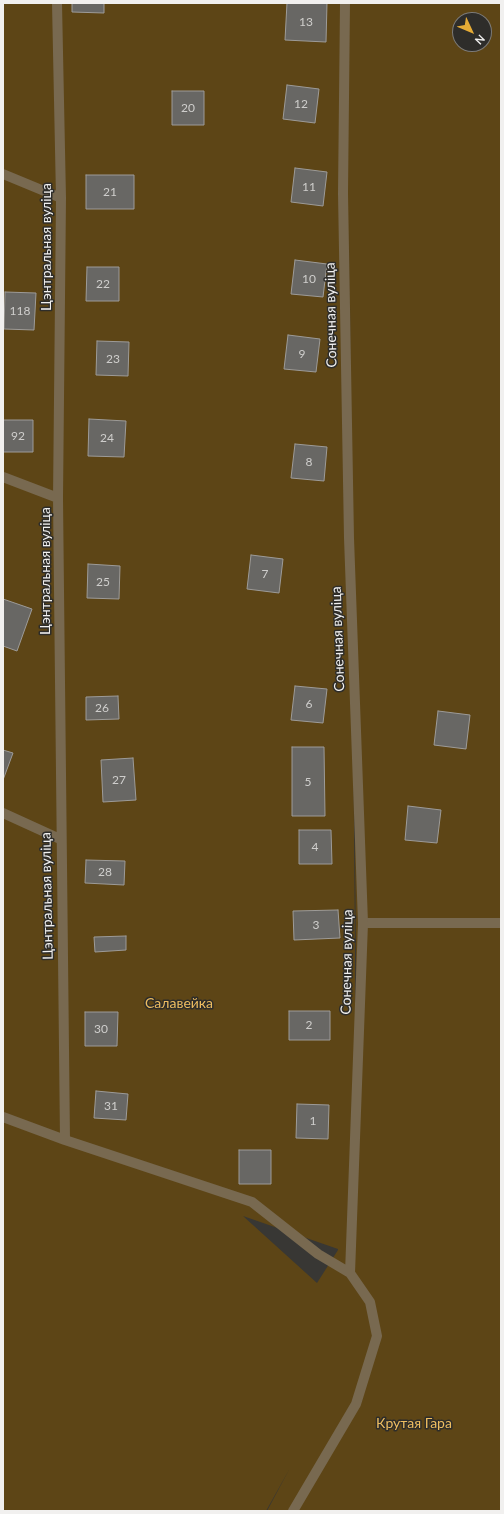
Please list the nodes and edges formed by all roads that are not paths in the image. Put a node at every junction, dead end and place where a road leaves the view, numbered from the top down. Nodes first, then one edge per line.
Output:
1 (57, 3) edge
2 (345, 3) edge
3 (3, 174) edge
4 (61, 198) junction
5 (3, 478) edge
6 (58, 498) junction
7 (3, 813) edge
8 (60, 839) junction
9 (363, 923) junction
10 (501, 923) edge
11 (3, 1117) edge
12 (65, 1140) junction
13 (350, 1273) junction
14 (292, 1511) edge

1 - 4 street, Цэнтральная вуліца
2 - 9 street, Сонечная вуліца
3 - 4 street
4 - 6 street, Цэнтральная вуліца
5 - 6 street
6 - 8 street, Цэнтральная вуліца
7 - 8 street
8 - 12 street, Цэнтральная вуліца
9 - 10 street
9 - 13 street, Сонечная вуліца
11 - 12 street
12 - 13 street
13 - 14 street

